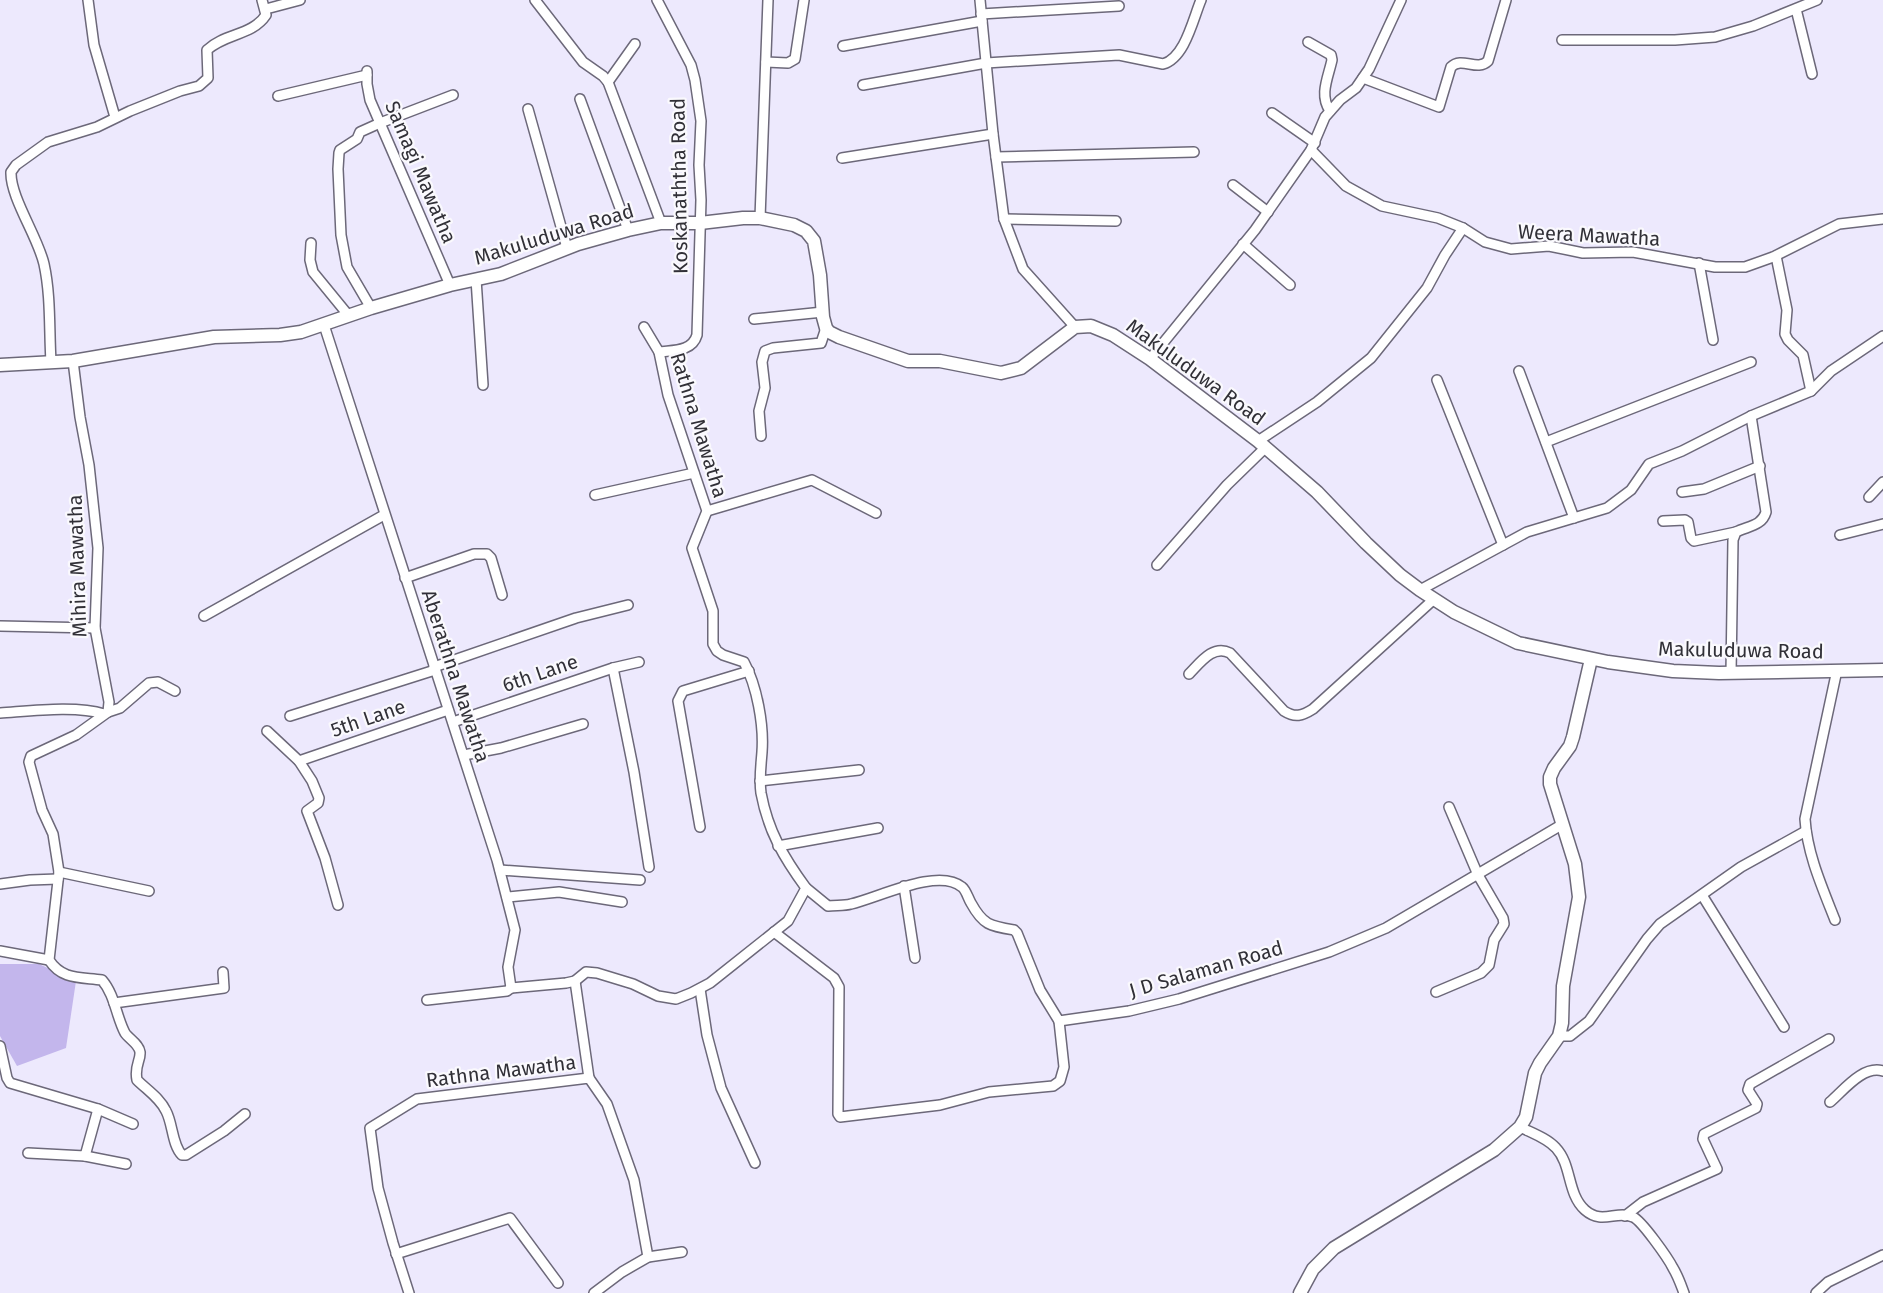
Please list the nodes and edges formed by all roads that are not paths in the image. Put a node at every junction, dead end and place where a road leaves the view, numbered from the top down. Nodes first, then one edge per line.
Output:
1 (88, 0) edge
2 (300, 0) edge
3 (535, 0) edge
4 (657, 0) edge
5 (768, 0) edge
6 (804, 0) edge
7 (980, 0) edge
8 (1200, 0) edge
9 (1401, 0) edge
10 (1506, 0) edge
11 (1817, 0) edge
12 (264, 4) edge
13 (1119, 6) dead end
14 (1796, 9) junction
15 (982, 18) junction
16 (1562, 40) dead end
17 (1308, 42) dead end
18 (634, 44) dead end
19 (843, 46) dead end
20 (766, 62) junction
21 (986, 63) junction
22 (1812, 74) dead end
23 (1363, 78) junction
24 (608, 82) junction
25 (863, 85) dead end
26 (453, 95) dead end
27 (278, 96) dead end
28 (580, 99) dead end
29 (528, 110) dead end
30 (1330, 111) junction
31 (1272, 113) dead end
32 (115, 117) junction
33 (380, 123) junction
34 (993, 134) junction
35 (1313, 146) junction
36 (1194, 152) dead end
37 (996, 157) junction
38 (842, 158) dead end
39 (1233, 185) dead end
40 (1268, 212) junction
41 (760, 218) junction
42 (1004, 219) junction
43 (1883, 219) edge
44 (1116, 221) dead end
45 (661, 223) junction
46 (700, 223) junction
47 (1463, 228) junction
48 (628, 230) junction
49 (311, 243) dead end
50 (1244, 244) junction
51 (567, 248) junction
52 (1776, 256) junction
53 (1699, 263) junction
54 (476, 279) junction
55 (450, 285) junction
56 (1290, 285) dead end
57 (371, 308) junction
58 (823, 312) junction
59 (349, 316) junction
60 (754, 319) dead end
61 (324, 325) junction
62 (644, 327) dead end
63 (1075, 327) junction
64 (826, 328) junction
65 (1883, 336) edge
66 (1713, 340) dead end
67 (658, 352) junction
68 (1150, 359) junction
69 (74, 361) junction
70 (51, 362) junction
71 (1751, 362) dead end
72 (0, 364) edge
73 (1519, 371) dead end
74 (1437, 380) dead end
75 (483, 385) dead end
76 (1811, 390) junction
77 (1752, 416) junction
78 (761, 436) dead end
79 (1546, 442) junction
80 (1262, 445) junction
81 (1760, 466) junction
82 (694, 473) junction
83 (1883, 482) edge
84 (1682, 492) dead end
85 (595, 495) dead end
86 (1869, 497) dead end
87 (707, 511) junction
88 (876, 513) dead end
89 (384, 515) junction
90 (1574, 518) junction
91 (1664, 521) dead end
92 (1883, 524) edge
93 (1736, 532) junction
94 (1840, 535) dead end
95 (1503, 545) junction
96 (1157, 565) dead end
97 (405, 578) junction
98 (1420, 590) junction
99 (502, 595) dead end
100 (1433, 600) junction
101 (628, 605) dead end
102 (204, 616) dead end
103 (0, 626) edge
104 (95, 628) junction
105 (1592, 659) junction
106 (639, 662) dead end
107 (613, 668) junction
108 (434, 669) junction
109 (1837, 670) junction
110 (1883, 670) edge
111 (749, 671) junction
112 (1731, 673) junction
113 (1189, 674) dead end
114 (175, 691) dead end
115 (448, 710) junction
116 (0, 713) edge
117 (106, 713) junction
118 (290, 716) dead end
119 (453, 722) junction
120 (583, 724) dead end
121 (267, 731) dead end
122 (464, 755) junction
123 (299, 761) junction
124 (859, 770) dead end
125 (760, 781) junction
126 (1449, 807) dead end
127 (1563, 824) junction
128 (699, 827) dead end
129 (878, 828) dead end
130 (1806, 831) junction
131 (778, 846) junction
132 (649, 867) dead end
133 (500, 870) junction
134 (59, 875) junction
135 (1478, 875) junction
136 (639, 880) dead end
137 (0, 884) edge
138 (904, 886) junction
139 (806, 888) junction
140 (149, 891) dead end
141 (1702, 895) junction
142 (507, 897) junction
143 (622, 902) dead end
144 (338, 905) dead end
145 (1834, 920) dead end
146 (774, 932) junction
147 (0, 951) edge
148 (915, 958) dead end
149 (49, 960) junction
150 (223, 972) dead end
151 (570, 982) junction
152 (511, 988) junction
153 (700, 989) junction
154 (1436, 992) dead end
155 (427, 1000) dead end
156 (114, 1003) junction
157 (1059, 1021) junction
158 (1784, 1027) dead end
159 (1559, 1036) junction
160 (1829, 1039) dead end
161 (0, 1046) edge
162 (1, 1058) edge
163 (1883, 1071) edge
164 (589, 1078) junction
165 (1830, 1102) dead end
166 (98, 1109) junction
167 (244, 1114) dead end
168 (133, 1124) dead end
169 (1520, 1127) junction
170 (28, 1153) dead end
171 (85, 1156) junction
172 (755, 1163) dead end
173 (126, 1164) dead end
174 (1624, 1216) junction
175 (682, 1252) dead end
176 (396, 1254) junction
177 (1883, 1256) edge
178 (648, 1257) junction
179 (558, 1283) dead end
180 (409, 1293) edge
181 (594, 1293) edge
182 (1300, 1293) edge
183 (1684, 1293) edge
184 (1816, 1293) edge

1 - 32 street
2 - 12 street
3 - 24 street
4 - 46 street, Koskanaththa Road
5 - 20 street
6 - 20 street
7 - 15 street
8 - 21 street
9 - 23 street
10 - 23 street
11 - 14 street
12 - 32 street
13 - 15 street
14 - 16 street
14 - 22 street
15 - 19 street
15 - 21 street
17 - 30 street
18 - 24 street
20 - 41 street
21 - 25 street
21 - 34 street
23 - 30 street
24 - 45 street
26 - 33 street
27 - 33 street, Samagi Mawatha
28 - 48 street
29 - 51 street
30 - 35 street
31 - 35 street, Weera Mawatha
32 - 70 street
33 - 55 street, Samagi Mawatha
33 - 57 street
34 - 37 street
34 - 38 street
35 - 40 street
35 - 47 street, Weera Mawatha
36 - 37 street
37 - 42 street
39 - 40 street
40 - 50 street
41 - 46 street, Makuluduwa Road
41 - 58 street, Makuluduwa Road
42 - 44 street
42 - 63 street
43 - 52 street, Weera Mawatha
45 - 46 street, Makuluduwa Road
45 - 48 street, Makuluduwa Road
46 - 67 street, Koskanaththa Road
47 - 53 street, Weera Mawatha
47 - 80 street
48 - 51 street, Makuluduwa Road
49 - 59 street
50 - 56 street
50 - 68 street
51 - 54 street, Makuluduwa Road
52 - 53 street, Weera Mawatha
52 - 76 street
53 - 66 street
54 - 55 street, Makuluduwa Road
54 - 75 street
55 - 57 street, Makuluduwa Road
57 - 59 street, Makuluduwa Road
58 - 60 street
58 - 64 street, Makuluduwa Road
59 - 61 street, Makuluduwa Road
61 - 69 street, Makuluduwa Road
61 - 89 street, Aberathna Mawatha
62 - 67 street, Rathna Mawatha
63 - 64 street
63 - 68 street, Makuluduwa Road
64 - 78 street
65 - 76 street
67 - 82 street, Rathna Mawatha
68 - 80 street, Makuluduwa Road
69 - 70 street, Makuluduwa Road
69 - 104 street, Mihira Mawatha
70 - 72 street, Makuluduwa Road
71 - 79 street
73 - 79 street
74 - 95 street
76 - 77 street
77 - 81 street
77 - 90 street
79 - 90 street
80 - 96 street
80 - 98 street, Makuluduwa Road
81 - 84 street
81 - 93 street
82 - 85 street
82 - 87 street, Rathna Mawatha
83 - 86 street
87 - 88 street
87 - 111 street, Rathna Mawatha
89 - 97 street, Aberathna Mawatha
89 - 102 street
90 - 95 street
91 - 93 street
92 - 94 street
93 - 112 street
95 - 98 street
97 - 99 street
97 - 108 street, Aberathna Mawatha
98 - 100 street, Makuluduwa Road
100 - 105 street, Makuluduwa Road
100 - 113 street
101 - 108 street
103 - 104 street
104 - 117 street, Mihira Mawatha
105 - 112 street, Makuluduwa Road
105 - 127 street
106 - 107 street, 6th Lane
107 - 119 street, 6th Lane
107 - 132 street
108 - 115 street, Aberathna Mawatha
108 - 118 street
109 - 110 street, Makuluduwa Road
109 - 112 street, Makuluduwa Road
109 - 130 street
111 - 125 street
111 - 128 street
114 - 117 street
115 - 119 street, Aberathna Mawatha
115 - 123 street, 5th Lane
116 - 117 street
117 - 134 street
119 - 122 street, Aberathna Mawatha
120 - 122 street
121 - 123 street
122 - 133 street, Aberathna Mawatha
123 - 144 street
124 - 125 street
125 - 131 street
126 - 135 street
127 - 135 street, J D Salaman Road
127 - 159 street
129 - 131 street
130 - 141 street
130 - 145 street
131 - 139 street
133 - 136 street
133 - 142 street, Aberathna Mawatha
134 - 137 street
134 - 140 street
134 - 149 street
135 - 154 street
135 - 157 street, J D Salaman Road
138 - 139 street
138 - 148 street
138 - 157 street
139 - 146 street
141 - 158 street
141 - 159 street
142 - 143 street
142 - 152 street, Aberathna Mawatha
146 - 153 street
146 - 157 street
147 - 149 street
149 - 156 street
150 - 156 street
151 - 152 street
151 - 153 street
151 - 164 street
152 - 155 street
153 - 172 street
156 - 167 street
159 - 169 street
160 - 174 street
161 - 162 street
162 - 166 street
163 - 165 street
164 - 176 street, Rathna Mawatha
164 - 178 street, Rathna Mawatha
166 - 168 street
166 - 171 street
169 - 174 street
169 - 182 street
170 - 171 street
171 - 173 street
174 - 183 street
175 - 178 street
176 - 179 street
176 - 180 street, Rathna Mawatha
177 - 184 street
178 - 181 street

